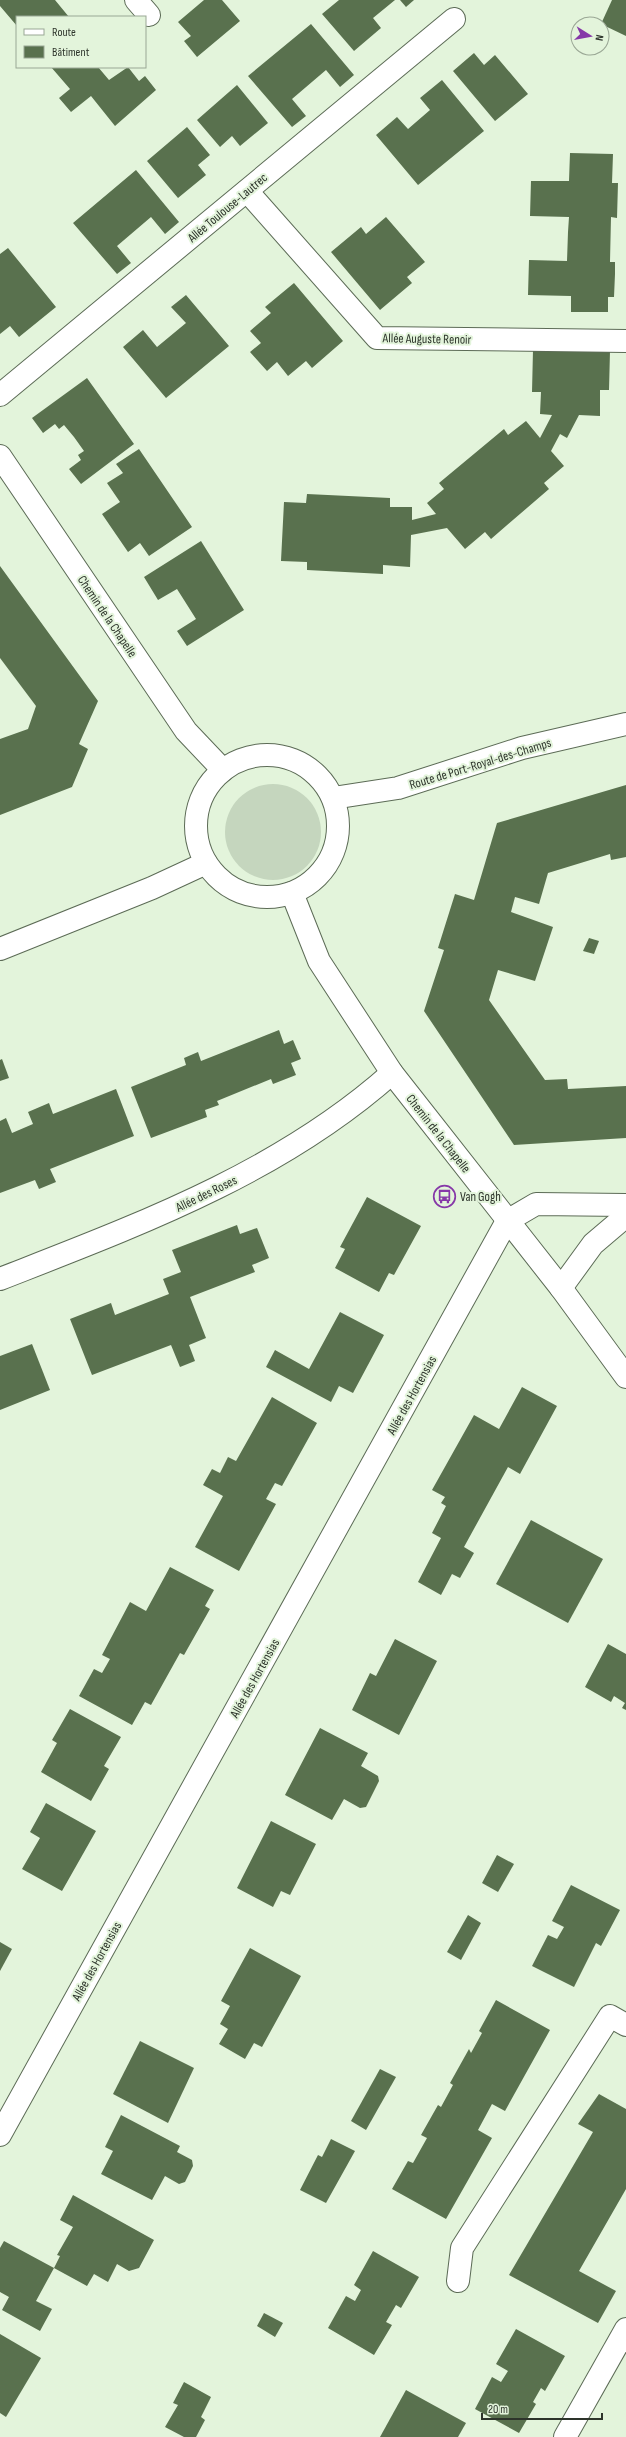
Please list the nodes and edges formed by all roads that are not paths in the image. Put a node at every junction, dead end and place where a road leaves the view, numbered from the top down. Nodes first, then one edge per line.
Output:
1 (454, 19) dead end
2 (247, 191) junction
3 (626, 341) edge
4 (0, 395) edge
5 (0, 456) edge
6 (626, 724) edge
7 (223, 770) junction
8 (332, 798) junction
9 (206, 863) junction
10 (292, 892) junction
11 (0, 949) edge
12 (392, 1073) junction
13 (626, 1205) edge
14 (626, 1216) edge
15 (507, 1220) junction
16 (0, 1279) edge
17 (561, 1288) junction
18 (626, 1377) edge
19 (626, 2025) edge
20 (0, 2135) edge
21 (458, 2280) dead end
22 (626, 2329) edge
23 (565, 2437) edge

1 - 2 street, Allée Toulouse-Lautrec
2 - 3 street, Allée Auguste Renoir
2 - 4 street, Allée Toulouse-Lautrec
5 - 7 street, Chemin de la Chapelle
6 - 8 street, Route de Port-Royal-des-Champs
7 - 8 street
7 - 9 street
8 - 10 street
9 - 10 street
9 - 11 street
10 - 12 street, Chemin de la Chapelle
12 - 15 street, Chemin de la Chapelle
12 - 16 street, Allée des Roses
13 - 15 street
14 - 17 street
15 - 17 street, Chemin de la Chapelle
15 - 20 street, Allée des Hortensias
17 - 18 street, Chemin de la Chapelle
19 - 21 street
22 - 23 street

